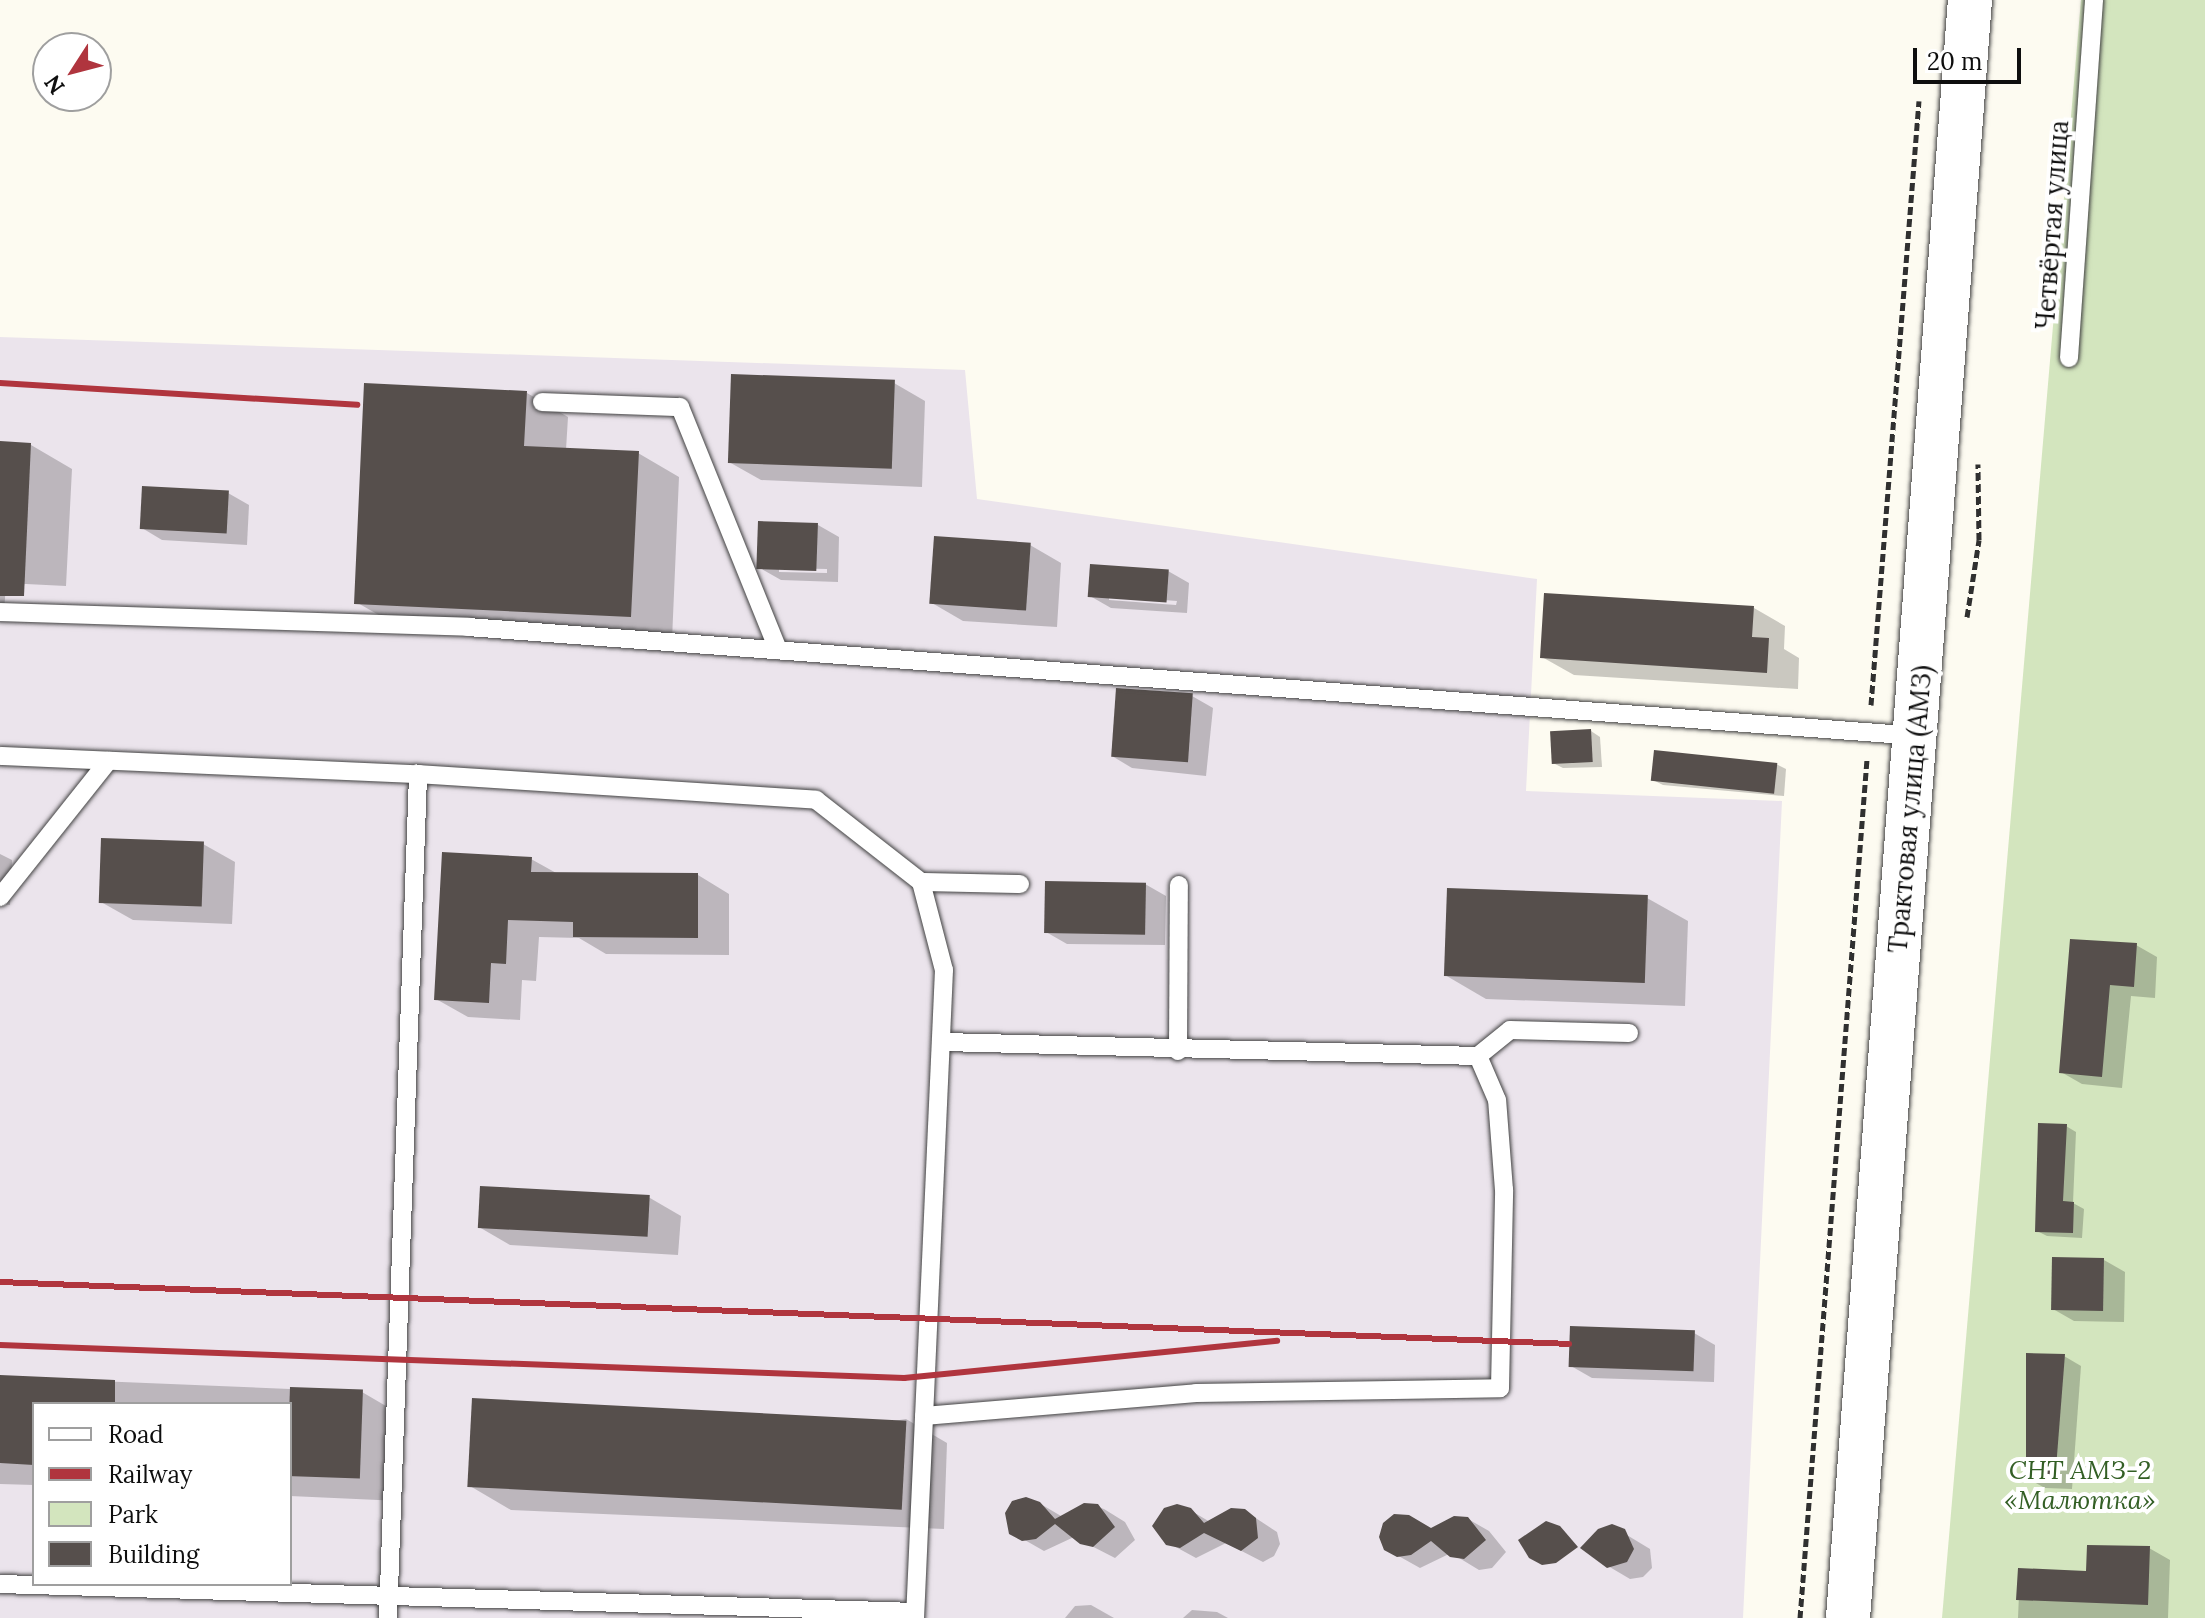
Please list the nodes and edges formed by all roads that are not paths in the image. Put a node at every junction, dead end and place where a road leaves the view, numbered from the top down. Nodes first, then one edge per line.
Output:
1 (1970, 0) edge
2 (2094, 0) edge
3 (2069, 358) dead end
4 (542, 402) dead end
5 (0, 612) edge
6 (778, 650) junction
7 (1916, 736) junction
8 (0, 756) edge
9 (108, 761) junction
10 (418, 774) junction
11 (921, 882) junction
12 (1020, 884) dead end
13 (1179, 885) dead end
14 (0, 897) edge
15 (1629, 1033) dead end
16 (943, 1042) junction
17 (1178, 1051) junction
18 (1478, 1056) junction
19 (924, 1416) junction
20 (0, 1584) edge
21 (32, 1585) edge
22 (60, 1586) edge
23 (388, 1597) junction
24 (915, 1615) edge
25 (388, 1618) edge
26 (1848, 1618) edge

1 - 7 street, Трактовая улица (АМЗ)
2 - 3 lane, Четвёртая улица
4 - 6 lane
5 - 6 lane
6 - 7 lane
7 - 26 street, Трактовая улица (АМЗ)
8 - 9 lane
9 - 10 lane
9 - 14 lane
10 - 11 lane
10 - 23 lane
11 - 12 lane
11 - 16 lane
13 - 17 lane
15 - 18 lane
16 - 17 lane
16 - 19 lane
17 - 18 lane
18 - 19 lane
19 - 24 lane
20 - 21 lane
22 - 23 lane
23 - 24 lane
23 - 25 lane

